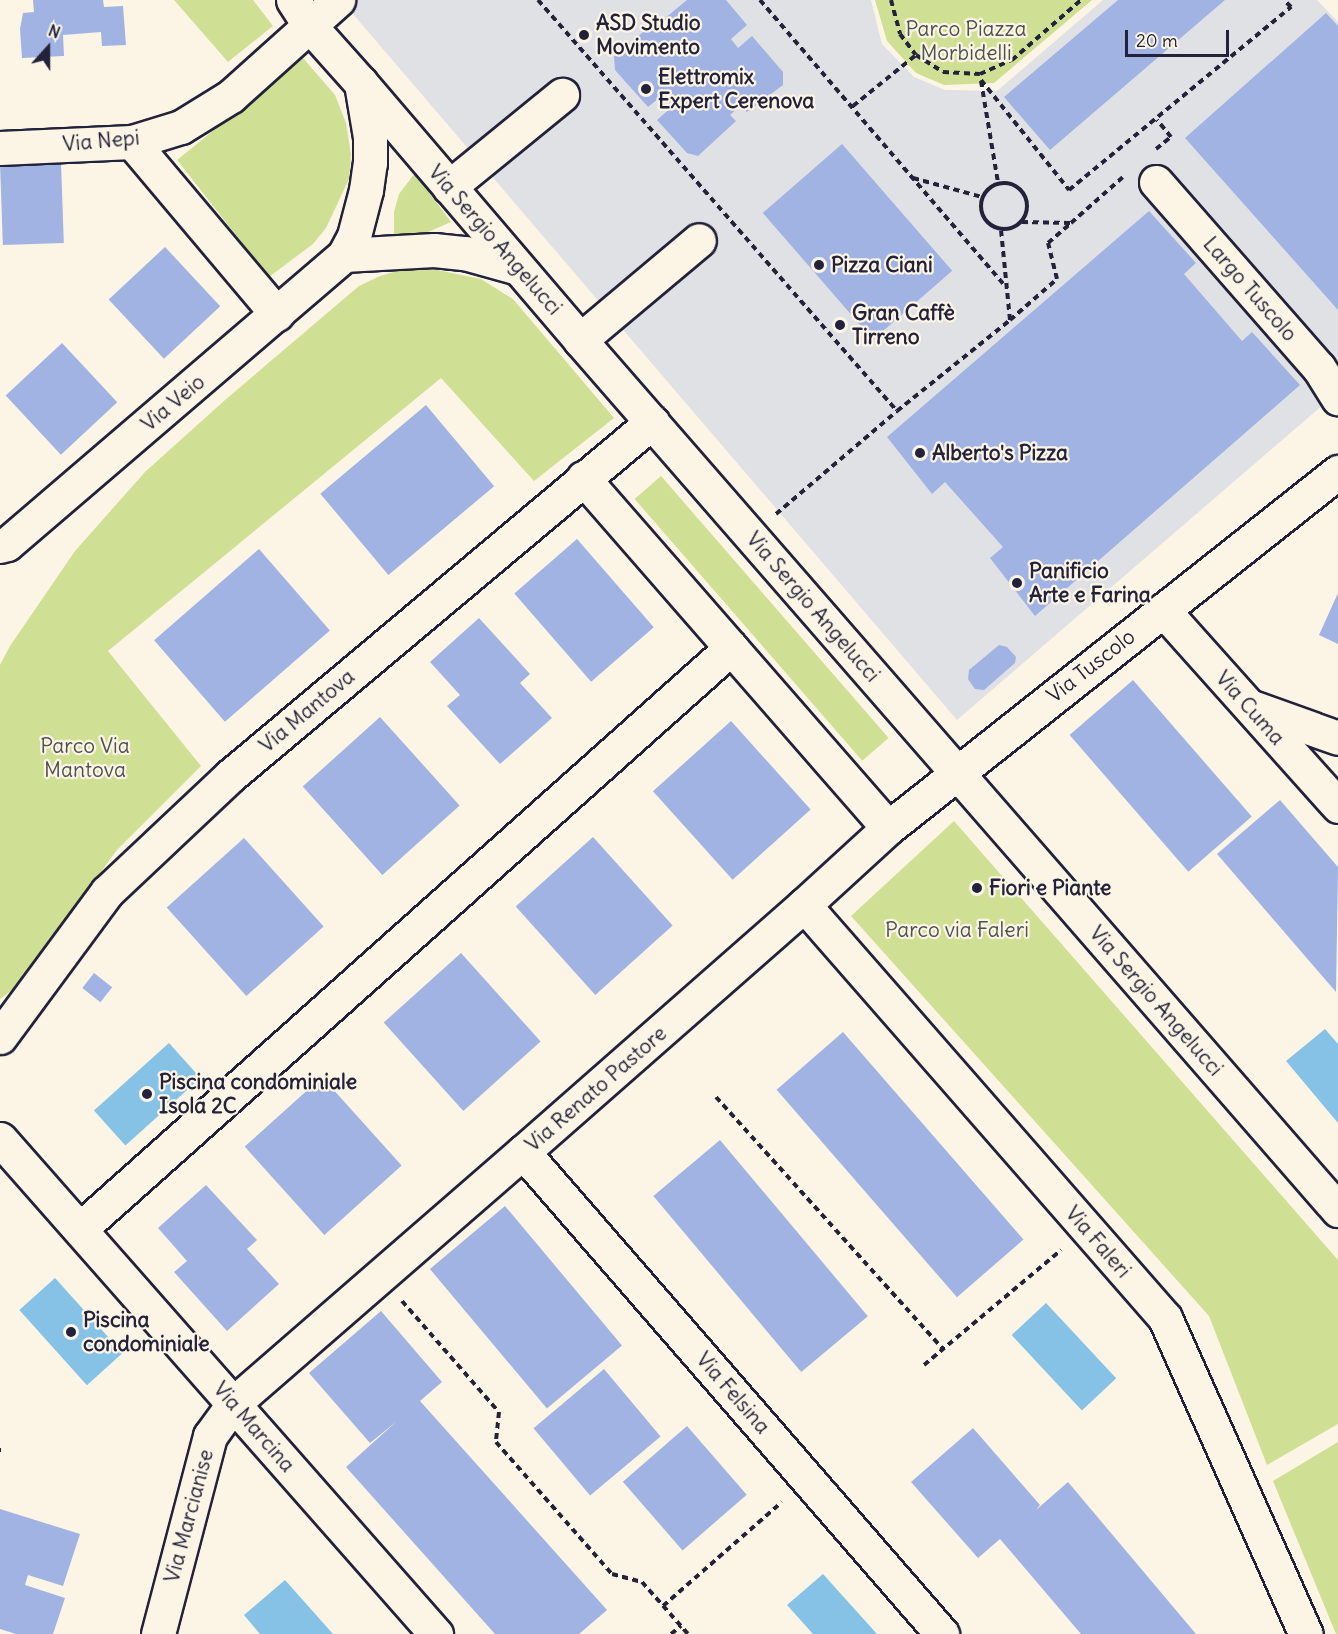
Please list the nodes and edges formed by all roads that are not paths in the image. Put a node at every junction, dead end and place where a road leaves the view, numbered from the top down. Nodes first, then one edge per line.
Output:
1 (338, 0) edge
2 (297, 6) edge
3 (360, 82) junction
4 (562, 95) dead end
5 (132, 142) junction
6 (0, 148) edge
7 (1145, 169) road end
8 (449, 187) junction
9 (699, 240) dead end
10 (344, 255) junction
11 (518, 268) junction
12 (277, 314) junction
13 (580, 340) junction
14 (1338, 399) edge
15 (652, 422) junction
16 (1337, 469) edge
17 (583, 478) junction
18 (2, 552) edge
19 (1163, 610) junction
20 (731, 648) junction
21 (1248, 705) junction
22 (1338, 738) edge
23 (956, 771) junction
24 (1338, 806) edge
25 (888, 828) junction
26 (804, 905) junction
27 (0, 1037) edge
28 (0, 1139) edge
29 (523, 1152) junction
30 (1338, 1210) edge
31 (80, 1230) junction
32 (233, 1404) junction
33 (158, 1634) edge
34 (436, 1634) edge
35 (942, 1634) edge
36 (1306, 1634) edge

1 - 2 street, Via Nepi
2 - 3 street, Via Sergio Angelucci
2 - 5 street, Via Nepi
3 - 8 street, Via Sergio Angelucci
3 - 10 street, Via Veio
4 - 8 street
5 - 6 street, Via Nepi
5 - 12 street
7 - 14 street, Largo Tuscolo
8 - 11 street, Via Sergio Angelucci
9 - 13 street
10 - 11 street
10 - 12 street, Via Veio
11 - 13 street, Via Sergio Angelucci
12 - 18 street, Via Veio
13 - 15 street, Via Sergio Angelucci
15 - 17 street, Via Mantova
15 - 23 street, Via Sergio Angelucci
16 - 19 street, Via Tuscolo
17 - 20 street
17 - 27 street, Via Mantova
19 - 21 street, Via Cuma
19 - 23 street, Via Tuscolo
20 - 25 street
20 - 31 street
21 - 22 street
21 - 24 street, Via Cuma
23 - 25 street, Via Renato Pastore
23 - 30 street, Via Sergio Angelucci
25 - 26 street, Via Renato Pastore
26 - 29 street, Via Renato Pastore
26 - 36 street, Via Faleri
28 - 31 street, Via Marcina
29 - 32 street, Via Renato Pastore
29 - 35 street, Via Felsina
31 - 32 street, Via Marcina
32 - 33 street, Via Marcianise
32 - 34 street, Via Marcina

